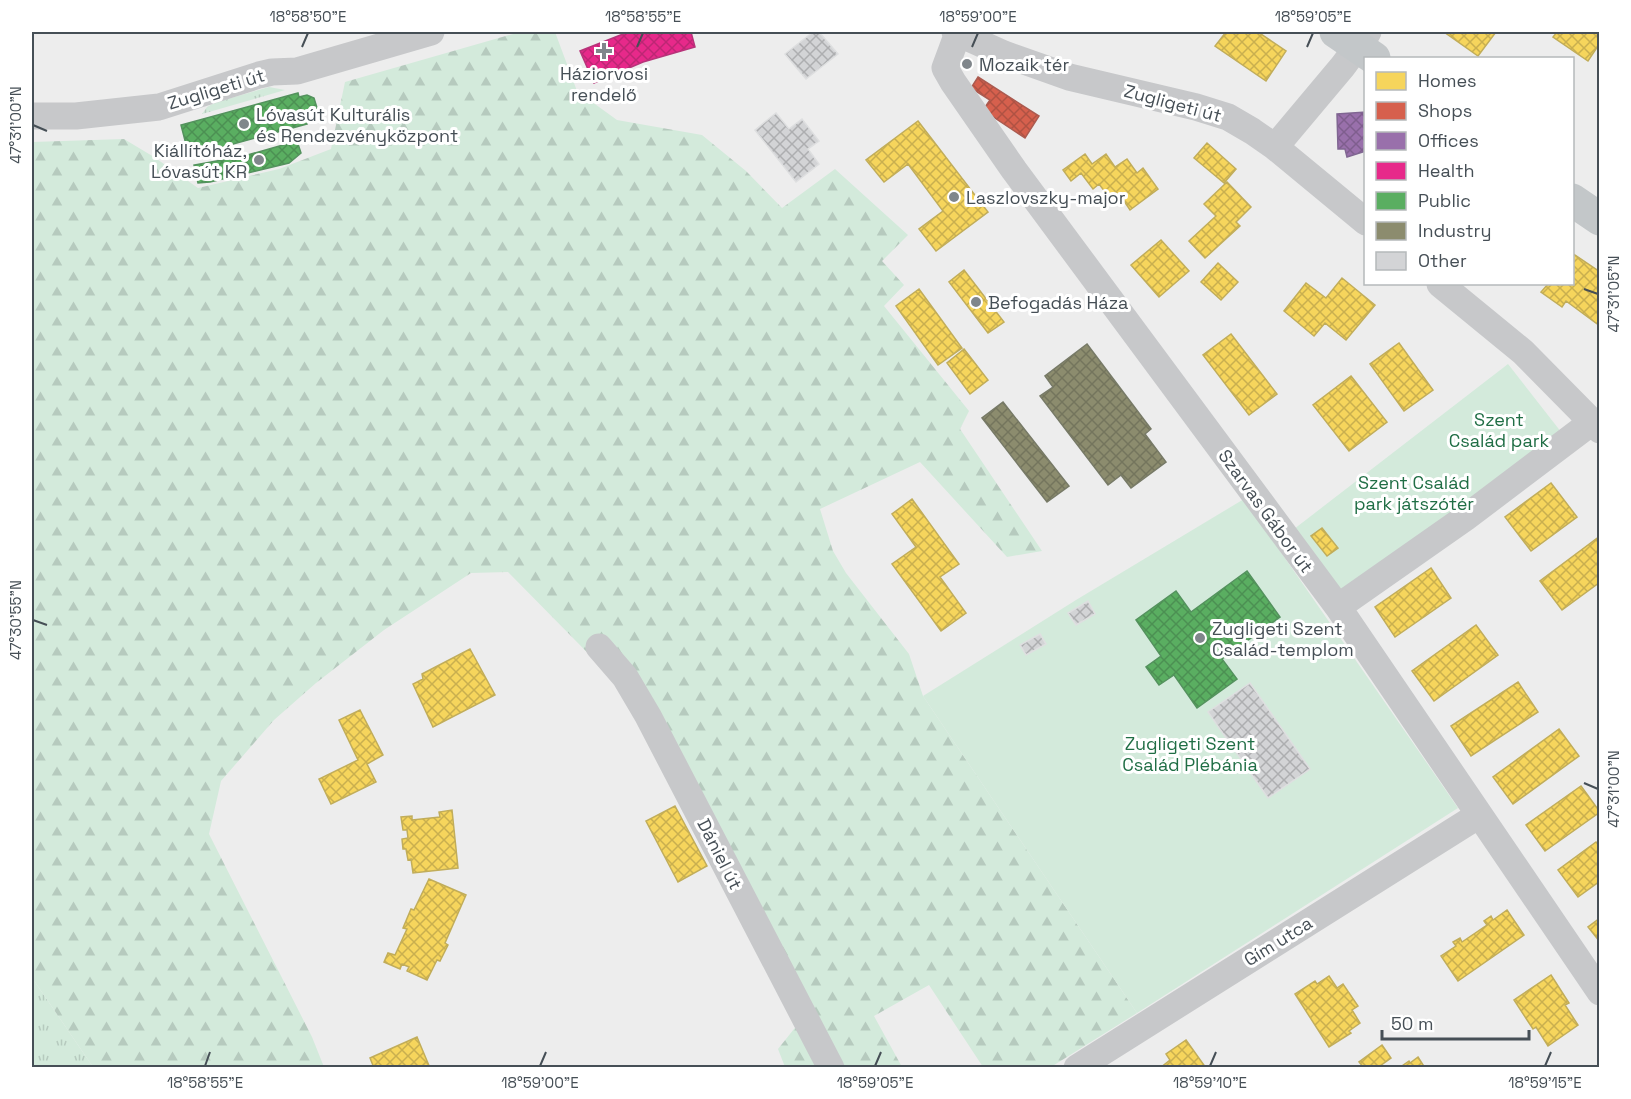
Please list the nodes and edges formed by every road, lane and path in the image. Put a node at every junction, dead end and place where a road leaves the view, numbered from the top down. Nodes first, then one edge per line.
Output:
1 (430, 32) edge
2 (957, 32) edge
3 (1359, 42) edge
4 (32, 117) edge
5 (1275, 147) junction
6 (1574, 201) edge
7 (1599, 219) edge
8 (1364, 221) edge
9 (1441, 285) edge
10 (1596, 426) edge
11 (1338, 607) junction
12 (599, 647) dead end
13 (1479, 815) junction
14 (1599, 992) edge
15 (831, 1068) edge
16 (1077, 1068) edge

1 - 4 street, Zugligeti út
2 - 5 street, Zugligeti út
2 - 11 street, Szarvas Gábor út
3 - 5 street
5 - 8 street, Zugligeti út
6 - 7 main road
9 - 10 street
10 - 11 street
11 - 13 street, Szarvas Gábor út
12 - 15 street, Dániel út
13 - 14 street, Szarvas Gábor út
13 - 16 street, Gím utca

